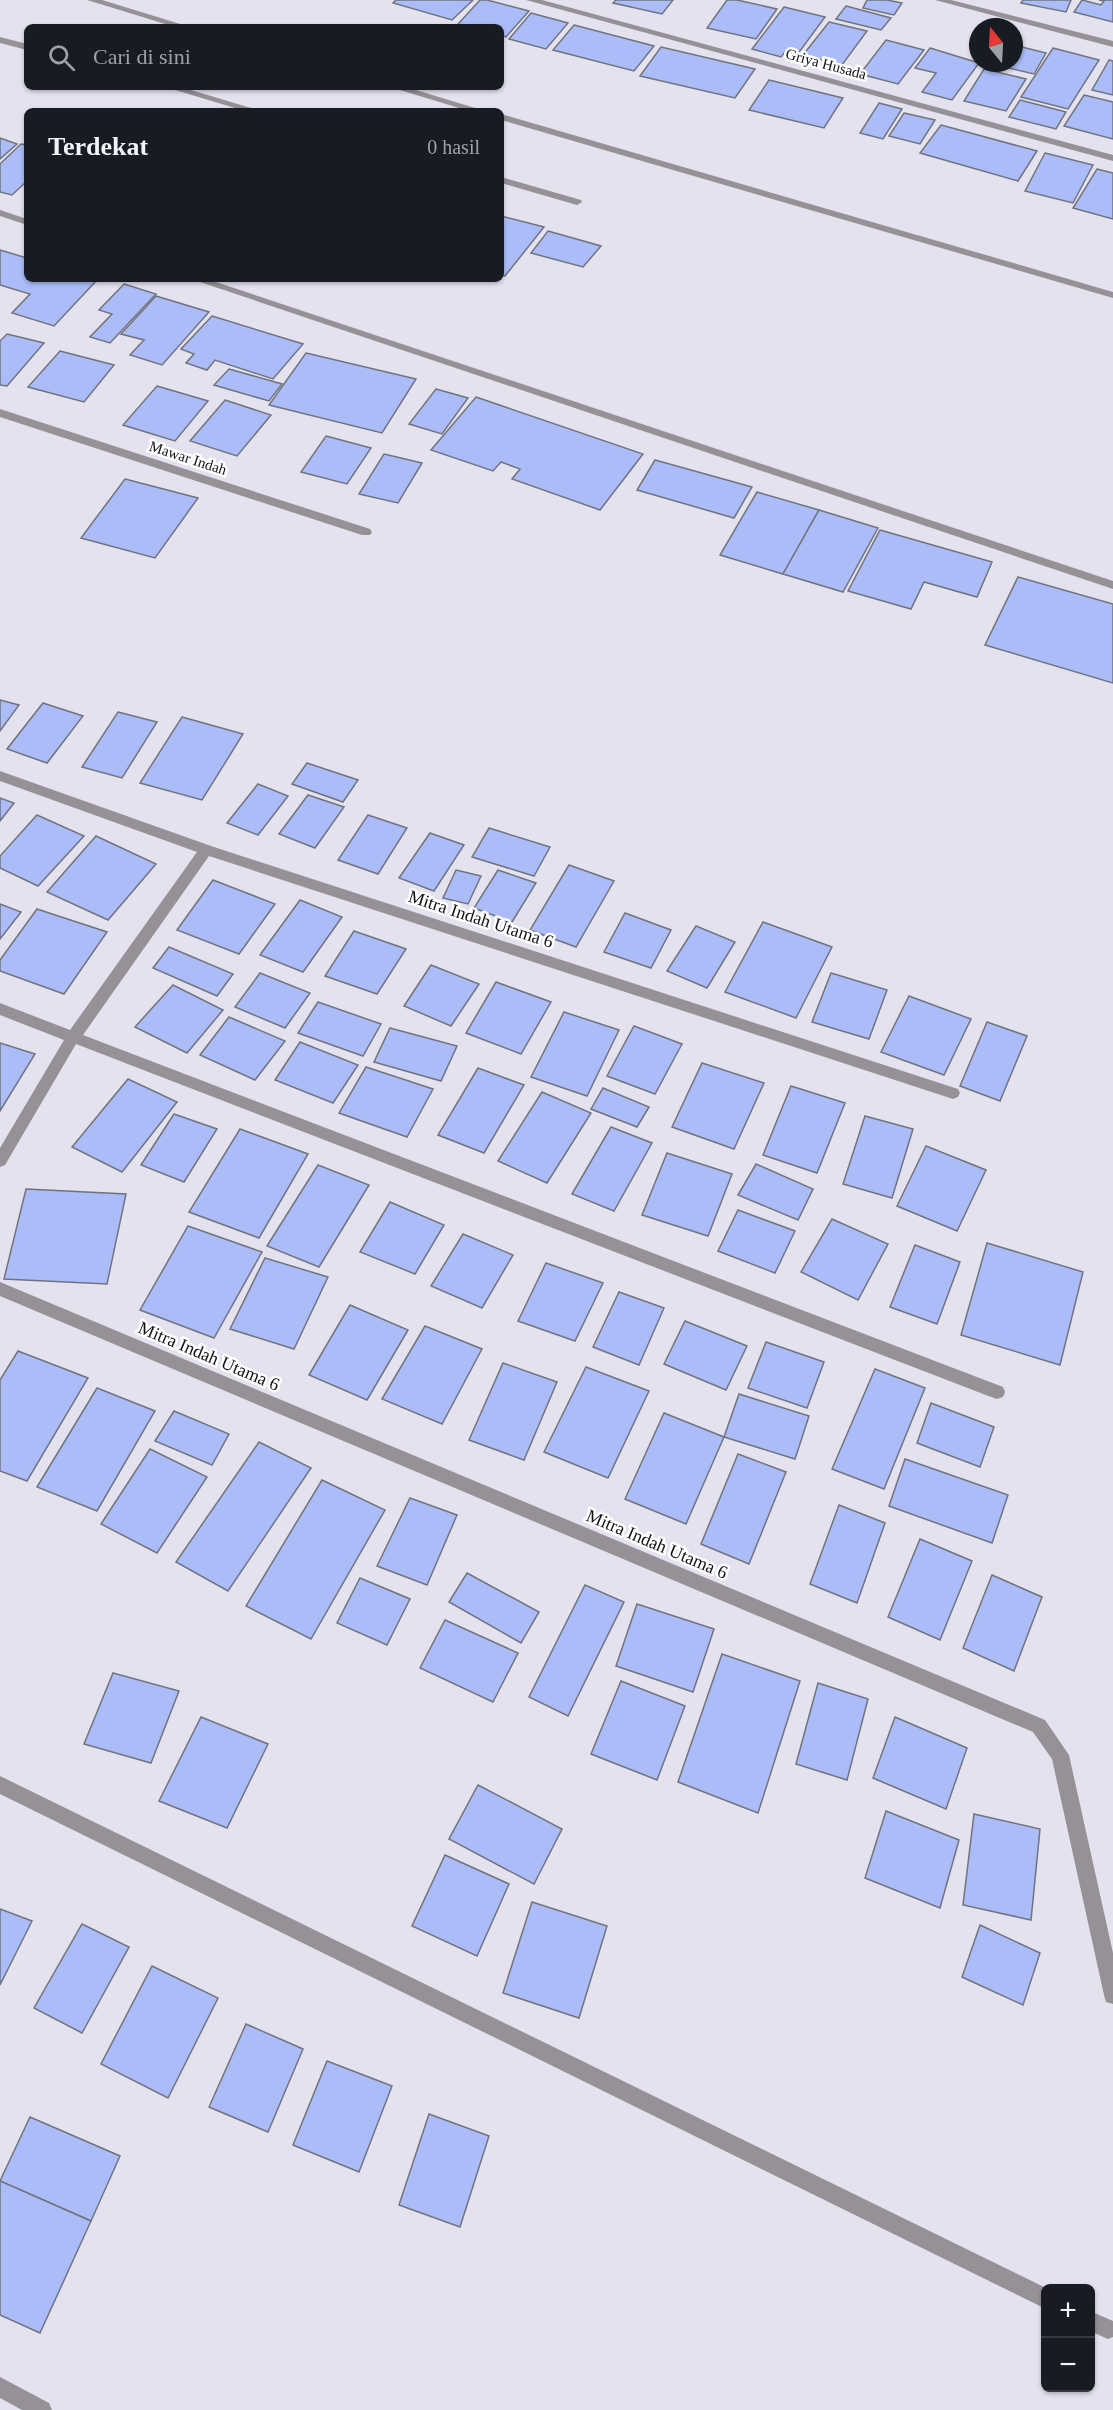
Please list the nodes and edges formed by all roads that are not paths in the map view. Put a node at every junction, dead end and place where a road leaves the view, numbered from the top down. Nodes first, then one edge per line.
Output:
1 (92, 0) edge
2 (531, 0) edge
3 (940, 0) edge
4 (175, 24) edge
5 (0, 40) edge
6 (1113, 44) edge
7 (24, 46) edge
8 (181, 90) edge
9 (406, 90) edge
10 (245, 108) edge
11 (469, 108) edge
12 (504, 118) edge
13 (1113, 158) edge
14 (504, 181) edge
15 (577, 202) dead end
16 (0, 213) edge
17 (24, 221) edge
18 (205, 282) edge
19 (1113, 295) edge
20 (0, 413) edge
21 (366, 532) dead end
22 (1113, 585) edge
23 (0, 776) edge
24 (206, 850) junction
25 (0, 1009) edge
26 (73, 1036) junction
27 (953, 1093) dead end
28 (0, 1161) edge
29 (0, 1289) edge
30 (997, 1392) dead end
31 (0, 1785) edge
32 (1113, 1995) edge
33 (1041, 2297) edge
34 (0, 2387) edge
35 (42, 2410) edge

1 - 4 street
2 - 13 street, Griya Husada
3 - 6 street
5 - 7 street
8 - 10 street
9 - 11 street
12 - 19 street
14 - 15 street
16 - 17 street
18 - 22 street
20 - 21 street, Mawar Indah
23 - 24 street, Mitra Indah Utama 6
24 - 26 street
24 - 27 street, Mitra Indah Utama 6
25 - 26 street
26 - 28 street
26 - 30 street
29 - 32 street, Mitra Indah Utama 6
31 - 33 street
34 - 35 street

